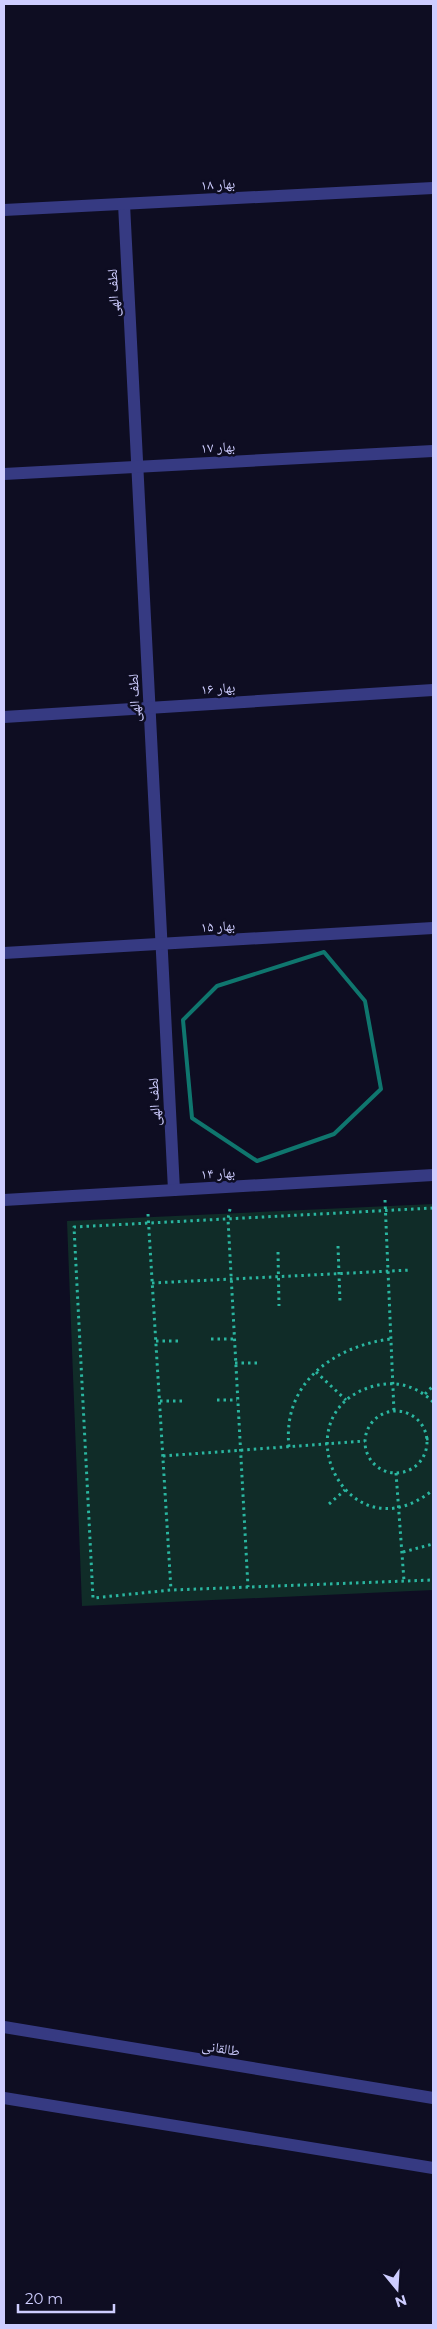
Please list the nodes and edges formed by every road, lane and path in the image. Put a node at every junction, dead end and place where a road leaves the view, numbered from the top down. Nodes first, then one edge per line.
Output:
1 (433, 188) edge
2 (124, 204) junction
3 (4, 210) edge
4 (433, 451) edge
5 (137, 467) junction
6 (4, 474) edge
7 (433, 690) edge
8 (149, 707) junction
9 (4, 717) edge
10 (433, 928) edge
11 (161, 944) junction
12 (4, 953) edge
13 (433, 1175) edge
14 (174, 1190) junction
15 (4, 1200) edge
16 (433, 1208) edge
17 (385, 1211) junction
18 (228, 1219) junction
19 (148, 1223) junction
20 (338, 1246) dead end
21 (278, 1252) dead end
22 (411, 1270) dead end
23 (387, 1271) junction
24 (339, 1274) junction
25 (279, 1278) junction
26 (231, 1280) junction
27 (152, 1283) junction
28 (340, 1302) dead end
29 (279, 1306) dead end
30 (211, 1339) dead end
31 (234, 1339) junction
32 (390, 1339) junction
33 (156, 1340) junction
34 (180, 1340) dead end
35 (235, 1363) junction
36 (259, 1363) dead end
37 (316, 1372) junction
38 (391, 1384) junction
39 (433, 1386) edge
40 (425, 1394) junction
41 (217, 1400) dead end
42 (237, 1400) junction
43 (346, 1400) junction
44 (160, 1401) junction
45 (182, 1401) dead end
46 (433, 1402) edge
47 (394, 1412) junction
48 (433, 1438) edge
49 (426, 1439) junction
50 (365, 1441) junction
51 (327, 1444) junction
52 (289, 1447) junction
53 (240, 1451) junction
54 (163, 1456) junction
55 (396, 1473) junction
56 (345, 1490) junction
57 (433, 1490) edge
58 (329, 1504) dead end
59 (400, 1508) junction
60 (433, 1544) edge
61 (403, 1552) junction
62 (433, 1580) edge
63 (404, 1581) junction
64 (248, 1587) junction
65 (171, 1590) junction
66 (4, 2027) edge
67 (4, 2098) edge
68 (433, 2098) edge
69 (433, 2168) edge

1 - 2 street, بهار ۱۸
2 - 3 street, بهار ۱۸
2 - 5 street, لطف الهی
4 - 5 street, بهار ۱۷
5 - 6 street, بهار ۱۷
5 - 8 street, لطف الهی
7 - 8 street, بهار ۱۶
8 - 9 street, بهار ۱۶
8 - 11 street, لطف الهی
10 - 11 street, بهار ۱۵
11 - 12 street, بهار ۱۵
11 - 14 street, لطف الهی
13 - 14 street, بهار ۱۴
14 - 15 street, بهار ۱۴
16 - 17 path
17 - 18 path
17 - 23 path
18 - 19 path
18 - 26 path
19 - 27 path
19 - 65 path
20 - 24 path
21 - 25 path
22 - 23 path
23 - 24 path
23 - 32 path
24 - 25 path
24 - 28 path
25 - 26 path
25 - 29 path
26 - 27 path
26 - 31 path
27 - 33 path
30 - 31 path
31 - 35 path
32 - 37 path
32 - 38 path
33 - 34 path
33 - 44 path
35 - 36 path
35 - 42 path
37 - 43 path
37 - 52 path
38 - 40 path
38 - 43 path
38 - 47 path
39 - 40 path
40 - 46 path
41 - 42 path
42 - 53 path
43 - 51 path
44 - 45 path
44 - 54 path
47 - 49 path
47 - 50 path
48 - 49 path
49 - 55 path
50 - 51 path
50 - 55 path
51 - 52 path
51 - 56 path
52 - 53 path
53 - 54 path
53 - 64 path
54 - 65 path
55 - 59 path
56 - 58 path
56 - 59 path
57 - 59 path
59 - 61 path
60 - 61 path
61 - 63 path
62 - 63 path
63 - 64 path
64 - 65 path
66 - 68 street, طالقانی
67 - 69 street

